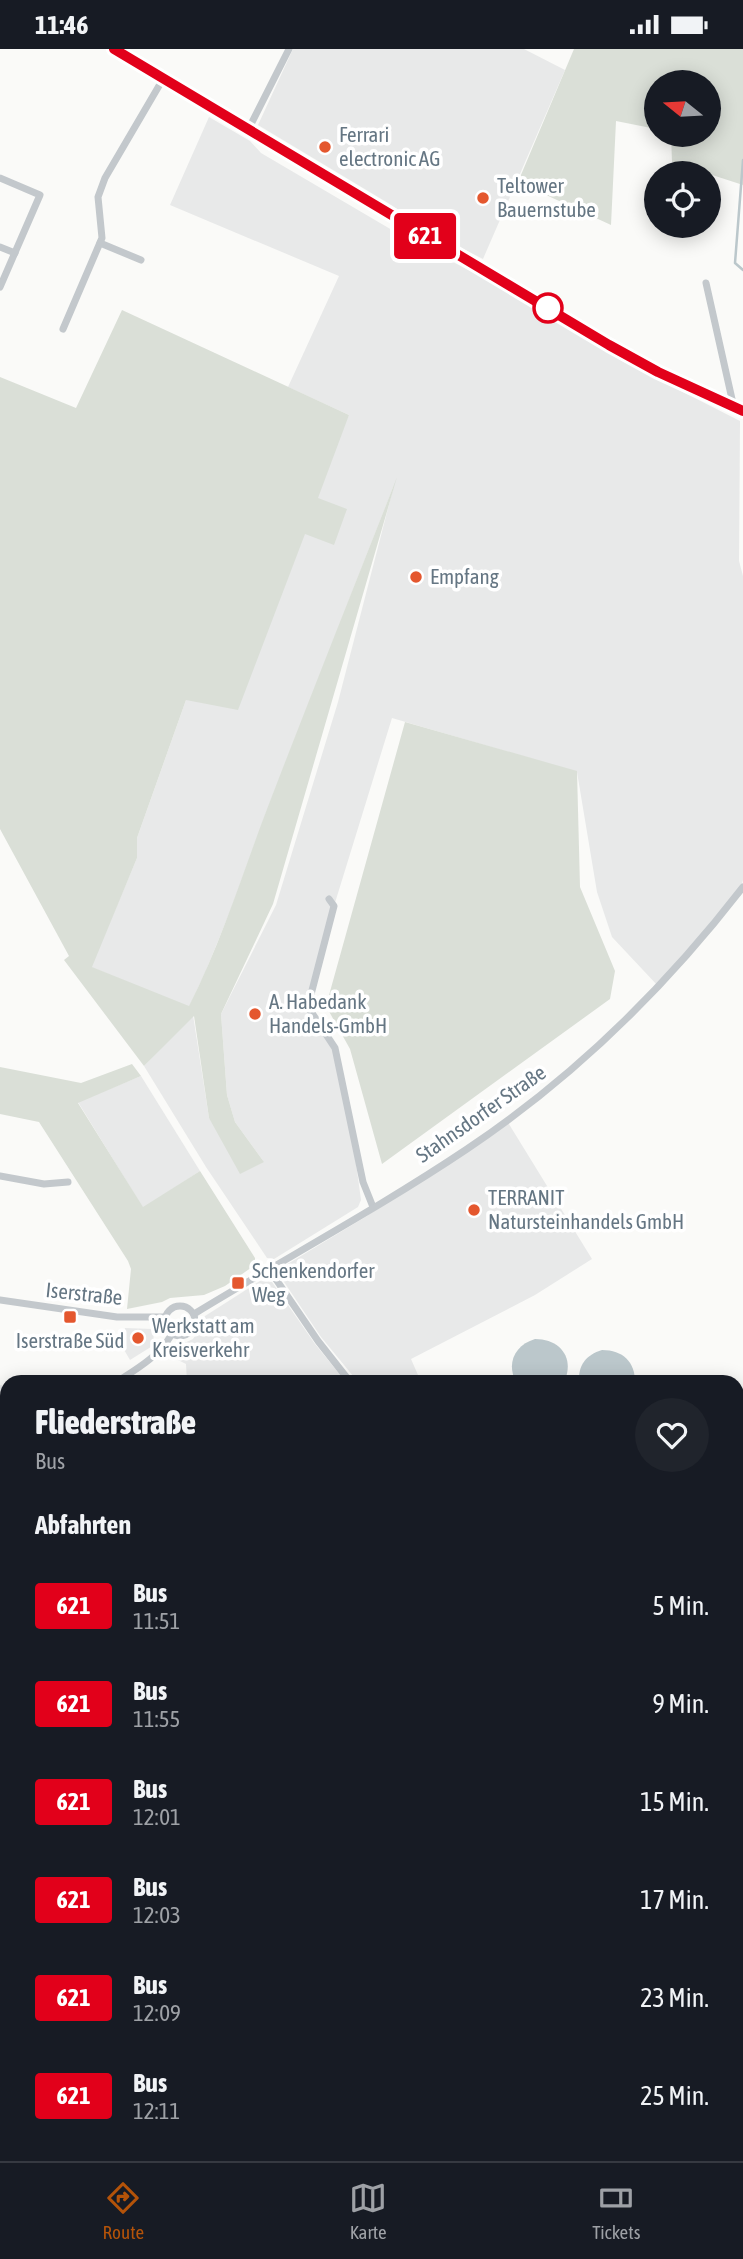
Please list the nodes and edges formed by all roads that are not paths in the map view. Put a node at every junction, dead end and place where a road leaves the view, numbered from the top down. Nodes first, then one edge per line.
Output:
1 (289, 49) edge
2 (121, 51) edge
3 (163, 79) junction
4 (248, 130) junction
5 (0, 178) edge
6 (100, 243) junction
7 (0, 247) edge
8 (15, 253) junction
9 (141, 260) dead end
10 (706, 283) dead end
11 (0, 287) edge
12 (63, 329) dead end
13 (739, 410) edge
14 (743, 887) edge
15 (329, 899) dead end
16 (0, 1176) edge
17 (68, 1182) dead end
18 (373, 1207) junction
19 (269, 1269) junction
20 (0, 1300) edge
21 (194, 1314) junction
22 (165, 1317) junction
23 (172, 1334) junction
24 (128, 1375) edge
25 (345, 1375) edge

1 - 4 street
2 - 3 main road
3 - 4 main road
3 - 6 street
4 - 13 main road
5 - 8 street
6 - 9 street
6 - 12 street
7 - 8 street
8 - 11 street
10 - 13 street
14 - 18 street, Stahnsdorfer Straße
15 - 18 street
16 - 17 street
18 - 19 street, Stahnsdorfer Straße
19 - 21 street, Stahnsdorfer Straße
19 - 25 street
20 - 22 street, Iserstraße
21 - 22 street
21 - 23 street
22 - 23 street
23 - 24 street

